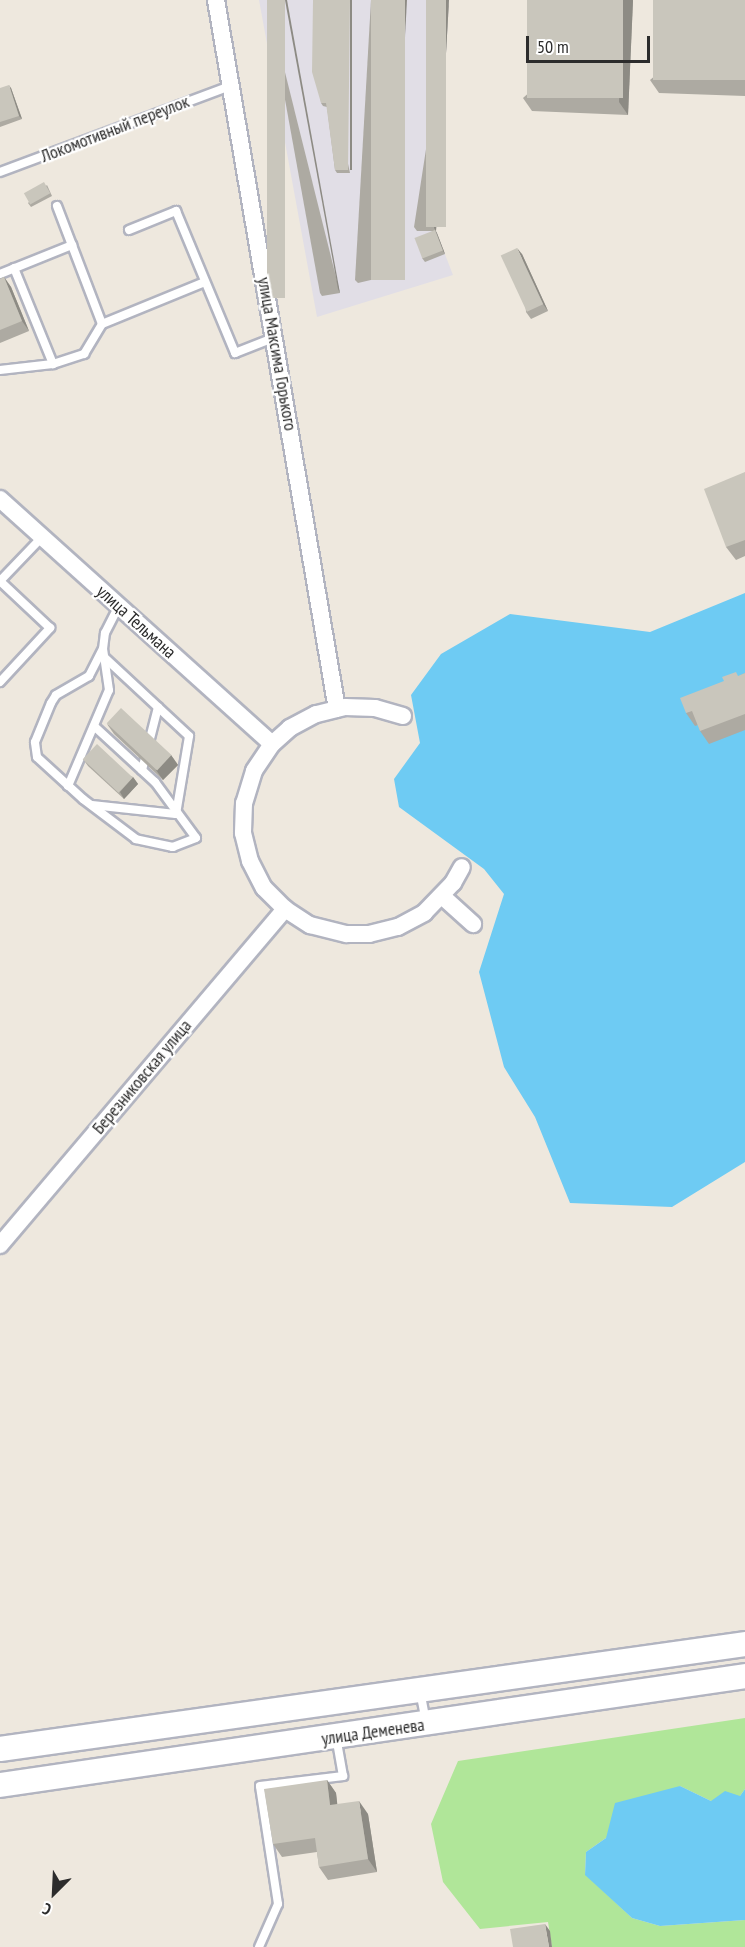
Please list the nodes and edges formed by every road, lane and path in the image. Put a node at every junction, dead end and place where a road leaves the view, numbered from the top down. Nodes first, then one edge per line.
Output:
1 (216, 0) edge
2 (230, 86) junction
3 (0, 172) edge
4 (57, 206) dead end
5 (129, 230) dead end
6 (72, 245) junction
7 (14, 268) junction
8 (0, 274) edge
9 (206, 282) junction
10 (102, 324) junction
11 (273, 339) junction
12 (53, 364) junction
13 (0, 370) edge
14 (0, 499) edge
15 (42, 537) junction
16 (118, 607) junction
17 (103, 653) junction
18 (0, 682) edge
19 (158, 707) junction
20 (337, 709) junction
21 (404, 716) dead end
22 (94, 726) junction
23 (272, 744) junction
24 (142, 770) junction
25 (68, 786) junction
26 (91, 805) junction
27 (176, 814) junction
28 (462, 867) dead end
29 (442, 896) junction
30 (285, 909) junction
31 (473, 924) dead end
32 (0, 1245) edge
33 (745, 1644) edge
34 (745, 1676) edge
35 (420, 1690) junction
36 (426, 1725) junction
37 (336, 1737) junction
38 (0, 1749) edge
39 (0, 1785) edge
40 (259, 1947) edge

1 - 2 street, улица Максима Горького
2 - 3 lane, Локомотивный переулок
2 - 11 street, улица Максима Горького
4 - 6 lane
5 - 9 lane
6 - 7 lane
6 - 10 lane
7 - 8 lane
7 - 12 lane
9 - 10 lane
9 - 11 lane
10 - 12 lane
11 - 20 street, улица Максима Горького
12 - 13 lane
14 - 15 street, улица Тельмана
15 - 16 street, улица Тельмана
15 - 18 lane
16 - 17 lane
16 - 23 street, улица Тельмана
17 - 19 lane
17 - 22 lane
17 - 25 lane
19 - 24 lane
19 - 27 lane
20 - 21 street
20 - 23 street
22 - 24 lane
22 - 25 lane
23 - 30 street
24 - 27 lane
25 - 26 lane
26 - 27 lane
26 - 27 lane
28 - 29 street
29 - 30 street
29 - 31 street
30 - 32 street, Березниковская улица
33 - 35 main road, улица Деменева
34 - 36 main road, улица Деменева
35 - 36 lane
35 - 38 main road, улица Деменева
36 - 37 main road, улица Деменева
37 - 39 main road, улица Деменева
37 - 40 lane

